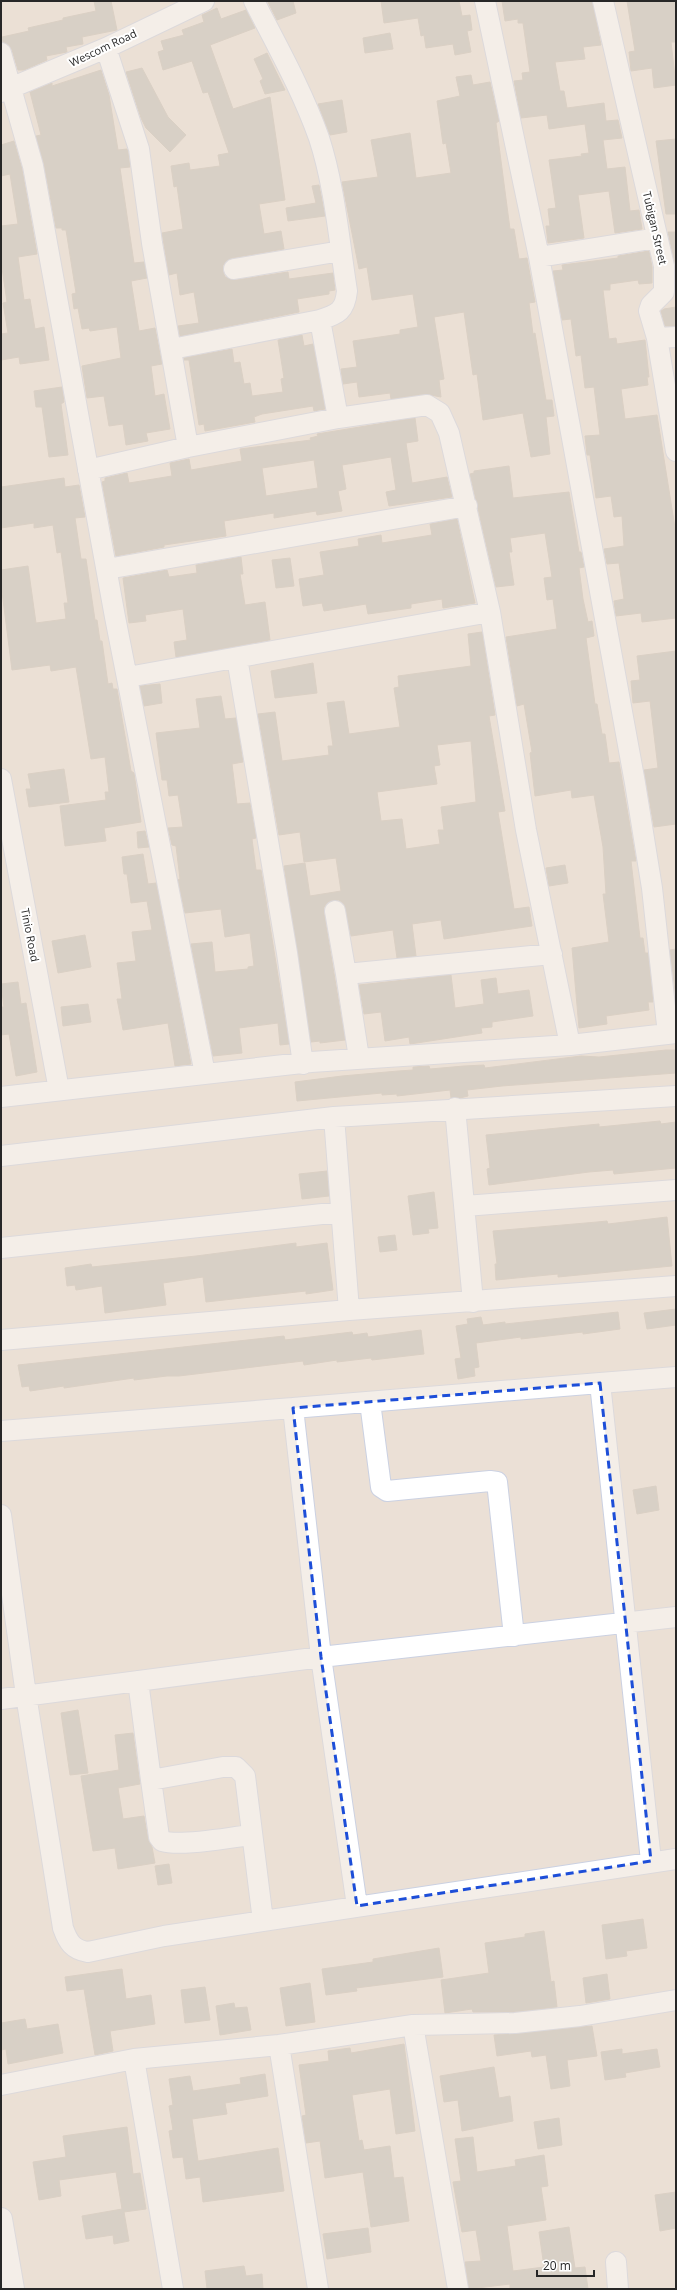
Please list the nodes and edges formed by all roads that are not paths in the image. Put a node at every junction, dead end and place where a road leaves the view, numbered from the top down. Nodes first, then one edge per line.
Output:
1 (204, 1) edge
2 (254, 1) edge
3 (485, 1) edge
4 (603, 1) edge
5 (174, 8) edge
6 (106, 48) junction
7 (1, 53) edge
8 (6, 90) edge
9 (657, 238) junction
10 (341, 252) junction
11 (539, 257) junction
12 (670, 265) edge
13 (234, 269) dead end
14 (320, 320) junction
15 (666, 338) edge
16 (172, 349) junction
17 (673, 413) edge
18 (338, 418) junction
19 (188, 447) junction
20 (676, 451) edge
21 (88, 470) junction
22 (467, 506) junction
23 (107, 569) junction
24 (490, 612) junction
25 (237, 658) junction
26 (128, 677) junction
27 (1, 780) edge
28 (335, 911) dead end
29 (552, 954) junction
30 (346, 974) junction
31 (672, 1034) edge
32 (570, 1045) junction
33 (358, 1058) junction
34 (303, 1064) junction
35 (205, 1074) junction
36 (59, 1090) junction
37 (676, 1096) edge
38 (1, 1097) edge
39 (456, 1108) junction
40 (334, 1117) junction
41 (1, 1156) edge
42 (676, 1190) edge
43 (465, 1206) junction
44 (341, 1212) junction
45 (1, 1248) edge
46 (676, 1286) edge
47 (473, 1302) junction
48 (349, 1310) junction
49 (1, 1340) edge
50 (676, 1377) edge
51 (600, 1383) junction
52 (370, 1402) junction
53 (293, 1408) junction
54 (1, 1431) edge
55 (1, 1515) edge
56 (676, 1617) edge
57 (624, 1623) junction
58 (514, 1636) junction
59 (321, 1657) junction
60 (138, 1681) junction
61 (26, 1694) junction
62 (1, 1699) edge
63 (151, 1780) junction
64 (252, 1835) junction
65 (676, 1859) edge
66 (651, 1861) junction
67 (357, 1906) junction
68 (263, 1921) junction
69 (676, 2000) edge
70 (413, 2025) junction
71 (279, 2045) junction
72 (134, 2059) junction
73 (1, 2085) edge
74 (1, 2219) edge
75 (616, 2262) dead end
76 (13, 2289) edge
77 (172, 2289) edge
78 (318, 2289) edge
79 (458, 2289) edge
80 (618, 2289) edge

1 - 5 street, Wescom Road
2 - 10 street
3 - 11 street
4 - 9 street, Tubigan Street
5 - 6 street, Wescom Road
6 - 8 street, Wescom Road
6 - 16 street
7 - 8 street
8 - 21 street
9 - 11 street
9 - 12 street, Tubigan Street
10 - 13 street
10 - 14 street
11 - 31 street
12 - 15 street, Tubigan Street
14 - 16 street
14 - 18 street
15 - 17 street, Tubigan Street
16 - 19 street
17 - 20 street, Tubigan Street
18 - 19 street
18 - 22 street
19 - 21 street
21 - 23 street
22 - 23 street
22 - 24 street
23 - 26 street
24 - 25 street
24 - 29 street
25 - 26 street
25 - 34 street
26 - 35 street
27 - 36 street, Tinio Road
28 - 30 street
29 - 30 street
29 - 32 street
30 - 33 street
31 - 32 street
32 - 33 street
33 - 34 street
34 - 35 street
35 - 36 street
36 - 38 street
37 - 39 street
39 - 40 street
39 - 43 street
40 - 41 street
40 - 44 street
42 - 43 street
43 - 47 street
44 - 45 street
44 - 48 street
46 - 47 street
47 - 48 street
48 - 49 street
50 - 51 street
51 - 52 street
51 - 57 street
52 - 53 street
52 - 58 street
53 - 54 street
53 - 59 street
55 - 61 street
56 - 57 street
57 - 58 street
57 - 66 street
58 - 59 street
59 - 60 street
59 - 67 street
60 - 61 street
60 - 63 street
61 - 62 street
61 - 68 street
63 - 64 street
63 - 64 street
64 - 68 street
65 - 66 street
66 - 67 street
67 - 68 street
69 - 70 street
70 - 71 street
70 - 79 street
71 - 72 street
71 - 78 street
72 - 73 street
72 - 77 street
74 - 76 street
75 - 80 street

